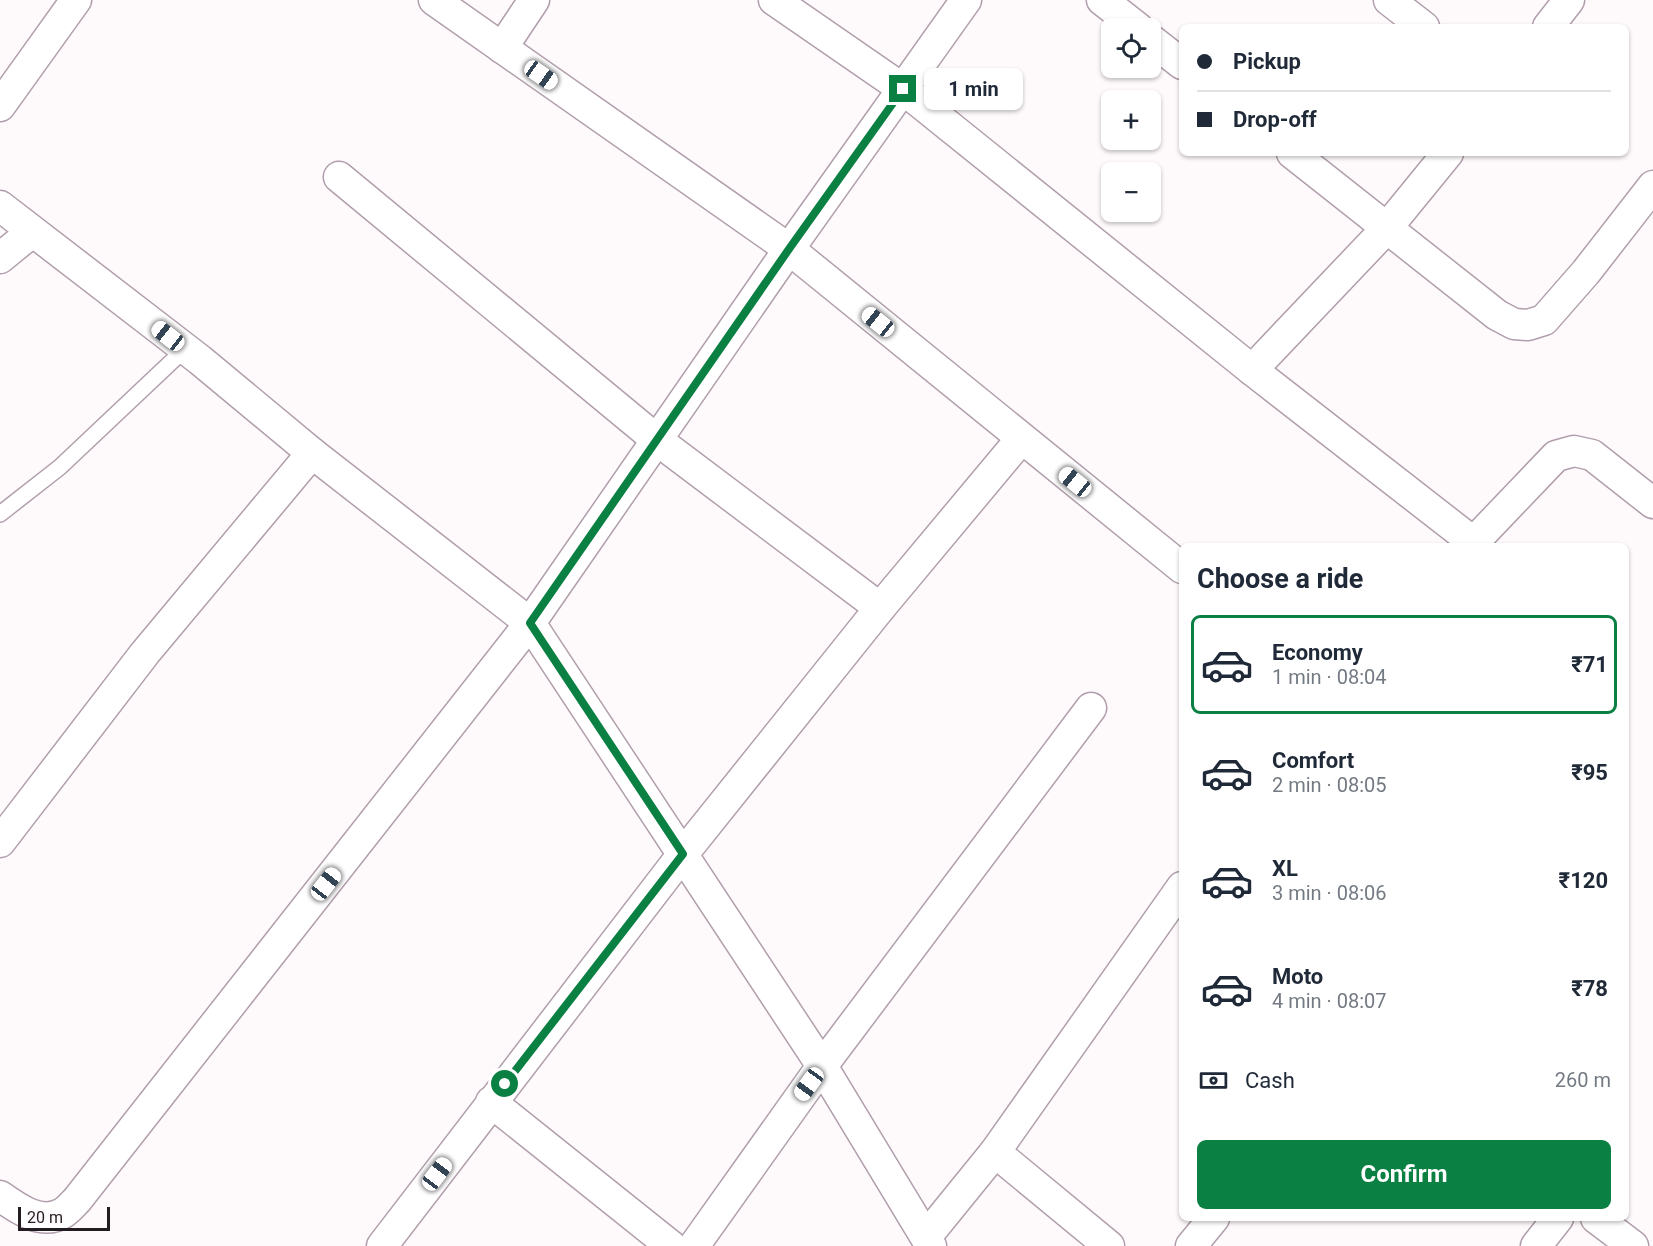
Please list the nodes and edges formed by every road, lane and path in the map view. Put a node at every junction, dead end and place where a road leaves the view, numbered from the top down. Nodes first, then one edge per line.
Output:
1 (76, 0) edge
2 (434, 0) edge
3 (534, 0) edge
4 (774, 0) edge
5 (966, 0) edge
6 (1102, 0) edge
7 (1569, 0) edge
8 (1125, 18) edge
9 (1550, 24) edge
10 (502, 48) junction
11 (1161, 48) edge
12 (1179, 62) edge
13 (903, 89) junction
14 (0, 106) edge
15 (1296, 156) edge
16 (1446, 156) edge
17 (339, 177) dead end
18 (1653, 186) edge
19 (0, 206) edge
20 (1386, 229) junction
21 (32, 232) junction
22 (789, 249) junction
23 (0, 258) edge
24 (186, 349) junction
25 (1252, 370) junction
26 (1021, 439) junction
27 (657, 440) junction
28 (312, 453) junction
29 (1653, 503) edge
30 (0, 514) edge
31 (1470, 543) edge
32 (1472, 543) edge
33 (1179, 566) edge
34 (880, 608) junction
35 (530, 623) junction
36 (1091, 708) dead end
37 (0, 842) edge
38 (683, 854) junction
39 (1179, 891) edge
40 (822, 1066) junction
41 (492, 1102) junction
42 (995, 1152) junction
43 (0, 1196) edge
44 (1212, 1221) edge
45 (1556, 1221) edge
46 (1600, 1221) edge
47 (929, 1242) edge
48 (382, 1246) edge
49 (671, 1246) edge
50 (694, 1246) edge
51 (1109, 1246) edge
52 (1191, 1246) edge
53 (1536, 1246) edge
54 (1634, 1246) edge

1 - 14 street
2 - 10 street
3 - 10 street
4 - 13 street
5 - 13 street
6 - 8 street
7 - 9 street
10 - 22 street
11 - 12 street
13 - 22 street
13 - 25 street
15 - 20 street
16 - 20 street
17 - 27 street
18 - 20 street
19 - 21 street
20 - 25 street
21 - 23 street
21 - 24 street
22 - 26 street
22 - 27 street
24 - 28 street
24 - 30 lane
25 - 31 street
26 - 33 street
26 - 34 street
27 - 34 street
27 - 35 street
28 - 35 street
28 - 37 street
29 - 32 street
34 - 38 street
35 - 38 street
35 - 43 street
36 - 40 street
38 - 40 street
38 - 41 street
39 - 42 street
40 - 47 street
40 - 50 street
41 - 48 street
41 - 49 street
42 - 47 street
42 - 51 street
44 - 52 street
45 - 53 street
46 - 54 street

